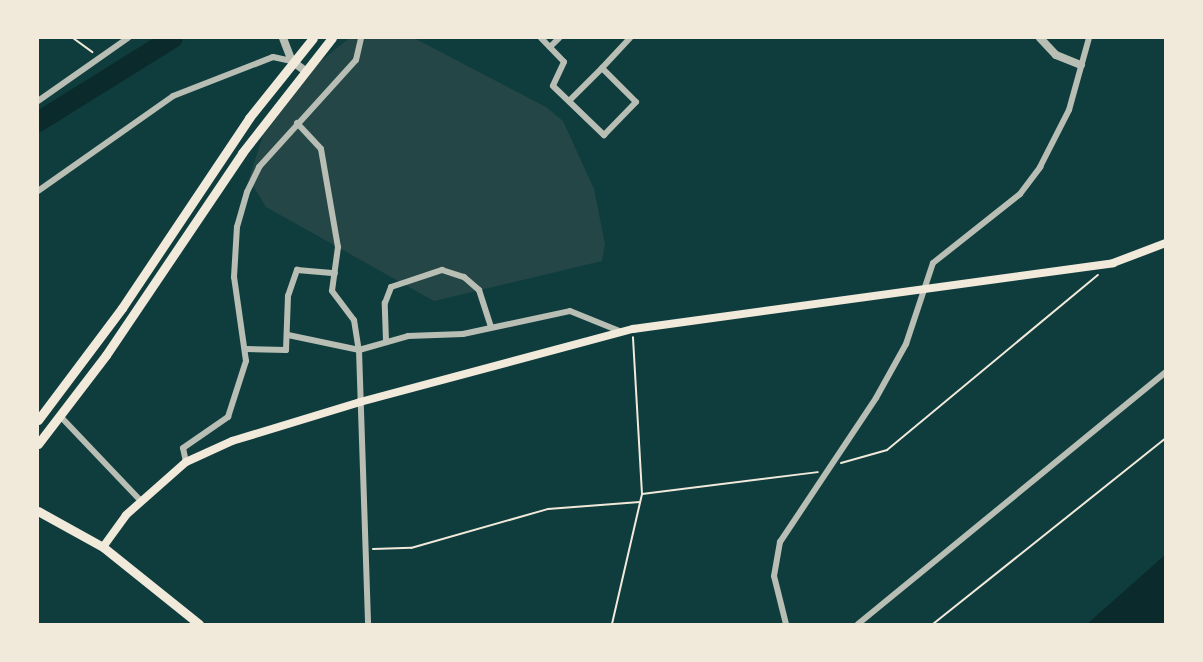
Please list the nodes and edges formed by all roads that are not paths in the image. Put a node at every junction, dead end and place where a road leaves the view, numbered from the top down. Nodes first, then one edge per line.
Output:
1 (128, 38) edge
2 (283, 38) edge
3 (313, 38) edge
4 (332, 38) edge
5 (361, 38) edge
6 (541, 38) edge
7 (559, 38) edge
8 (630, 38) edge
9 (1040, 38) edge
10 (1089, 38) edge
11 (550, 47) junction
12 (292, 61) junction
13 (1081, 65) junction
14 (602, 68) junction
15 (304, 70) junction
16 (38, 101) edge
17 (569, 101) junction
18 (297, 123) junction
19 (38, 191) edge
20 (1166, 243) edge
21 (334, 273) junction
22 (923, 290) junction
23 (491, 327) junction
24 (622, 332) junction
25 (288, 334) junction
26 (386, 341) junction
27 (246, 349) junction
28 (359, 350) junction
29 (1166, 372) edge
30 (360, 402) junction
31 (60, 416) junction
32 (38, 420) edge
33 (38, 444) edge
34 (186, 462) junction
35 (140, 500) junction
36 (38, 511) edge
37 (103, 547) junction
38 (199, 624) edge
39 (368, 624) edge
40 (786, 624) edge
41 (858, 624) edge

1 - 16 street
2 - 12 street
3 - 12 main road
4 - 15 main road
5 - 18 street
6 - 11 street
7 - 11 street
8 - 14 street
9 - 13 street
10 - 13 street
11 - 17 street
12 - 15 street
12 - 19 street
12 - 32 main road
13 - 22 street
14 - 17 street
14 - 17 street
15 - 31 main road
18 - 21 street
18 - 27 street
20 - 22 main road
21 - 25 street
21 - 28 street
22 - 24 main road
22 - 40 street
23 - 24 street
23 - 26 street
23 - 26 street
24 - 30 main road
25 - 27 street
25 - 28 street
26 - 28 street
27 - 34 street
28 - 30 street
29 - 41 street
30 - 34 main road
30 - 39 street
31 - 33 main road
31 - 35 street
34 - 35 main road
35 - 37 main road
36 - 37 main road
37 - 38 main road

